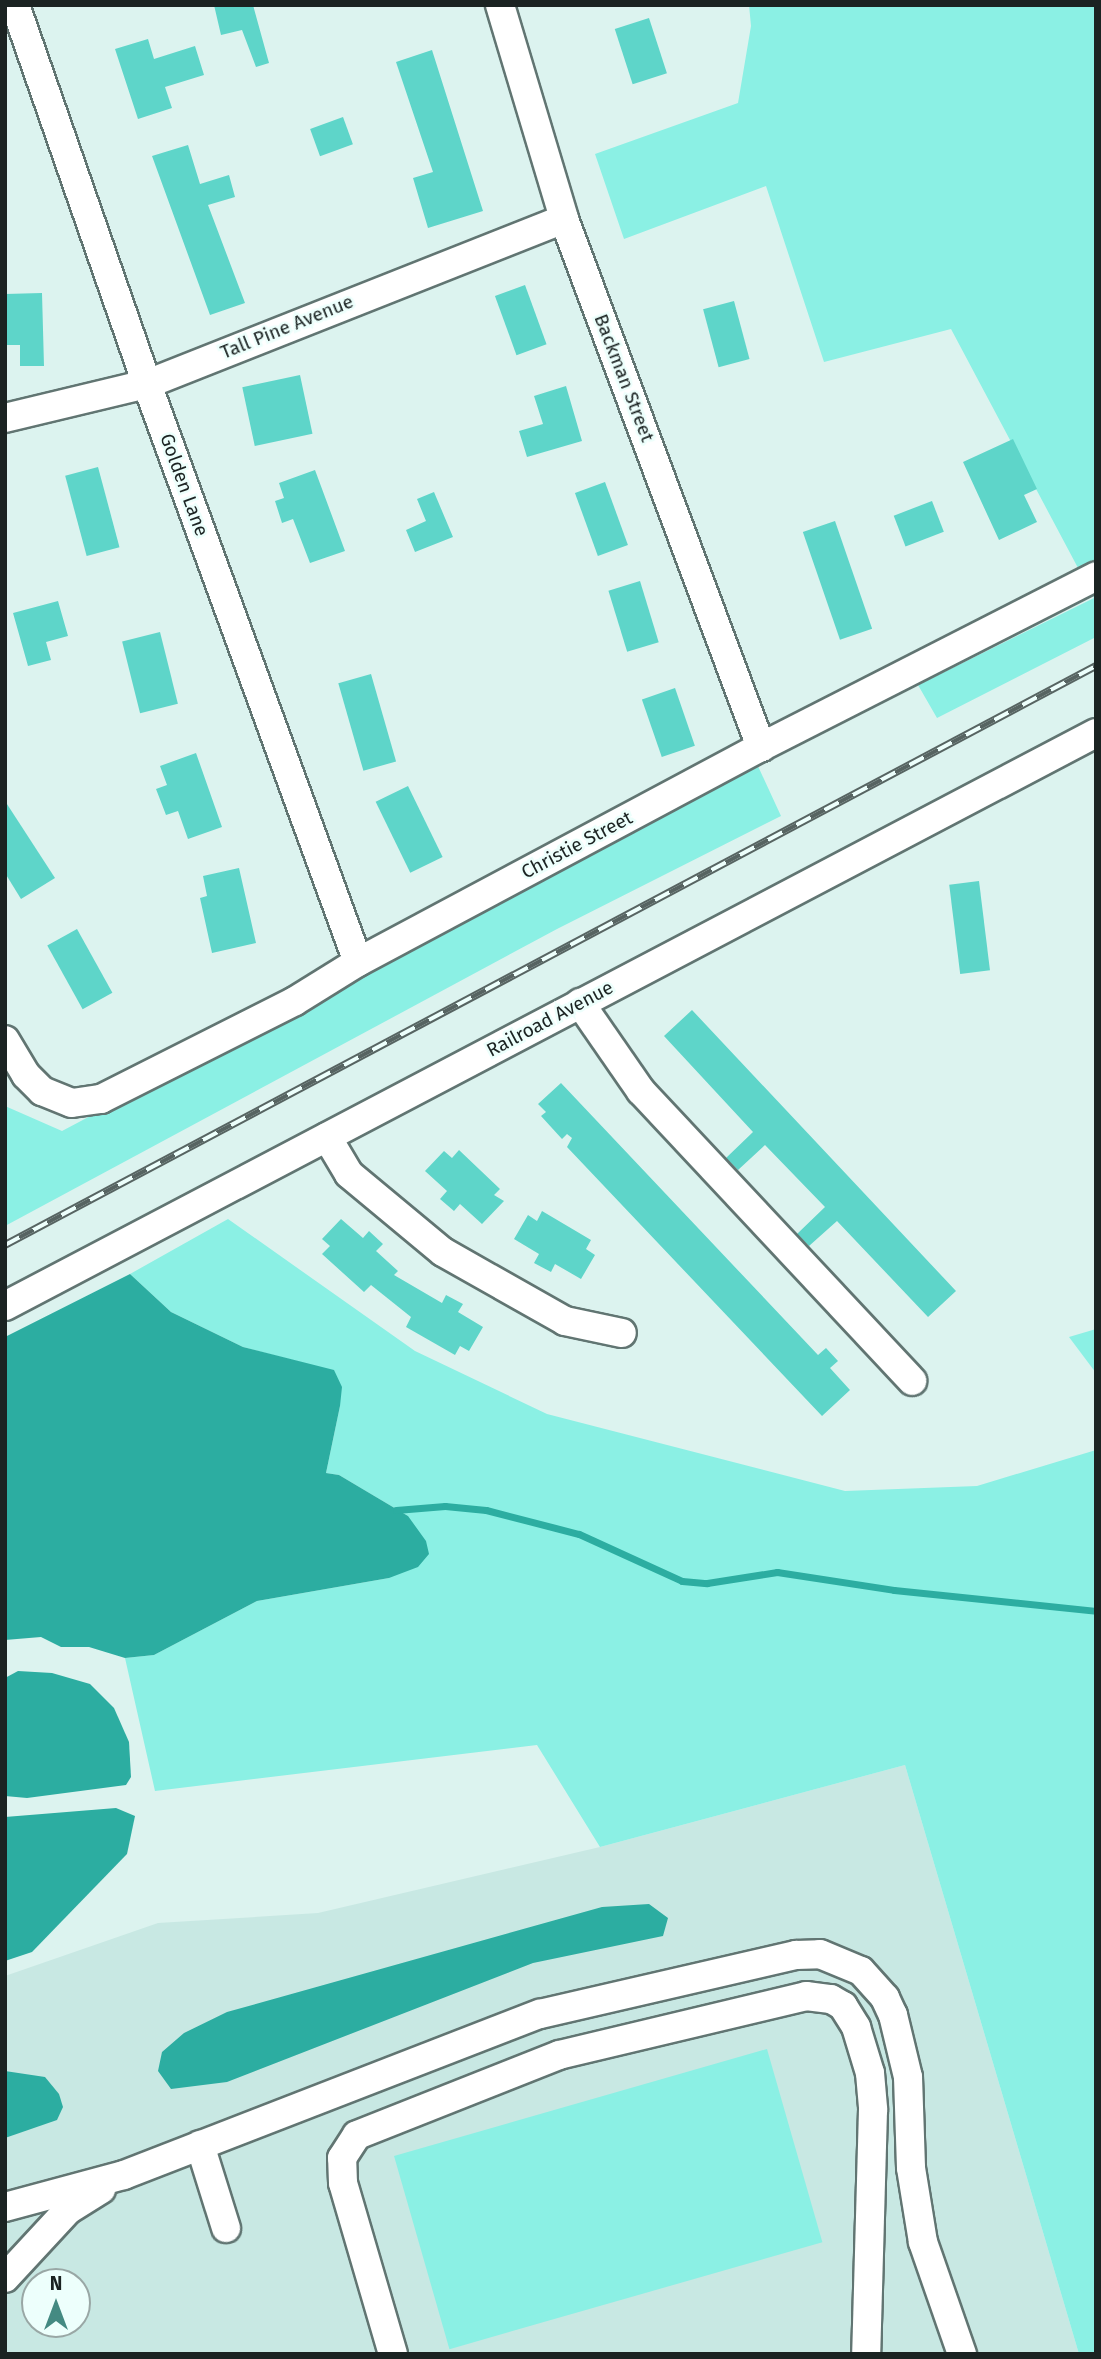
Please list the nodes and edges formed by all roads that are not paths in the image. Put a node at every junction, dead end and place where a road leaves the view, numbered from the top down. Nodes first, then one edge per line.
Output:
1 (15, 5) edge
2 (500, 5) edge
3 (564, 219) junction
4 (147, 384) junction
5 (5, 418) edge
6 (1096, 576) edge
7 (1096, 733) edge
8 (761, 747) junction
9 (358, 962) junction
10 (580, 1003) junction
11 (5, 1040) edge
12 (327, 1137) junction
13 (5, 1306) edge
14 (622, 1333) dead end
15 (912, 1381) dead end
16 (200, 2145) junction
17 (124, 2175) junction
18 (5, 2207) edge
19 (226, 2228) dead end
20 (5, 2278) edge
21 (393, 2354) edge
22 (866, 2354) edge
23 (962, 2354) edge

1 - 4 street, Golden Lane
2 - 3 street, Backman Street
3 - 4 street, Tall Pine Avenue
3 - 8 street, Backman Street
4 - 5 street, Tall Pine Avenue
4 - 9 street, Golden Lane
6 - 8 street, Christie Street
7 - 10 street, Railroad Avenue
8 - 9 street, Christie Street
9 - 11 street, Christie Street
10 - 12 street, Railroad Avenue
10 - 15 street
12 - 13 street, Railroad Avenue
12 - 14 street
16 - 17 street
16 - 19 street
16 - 23 street
17 - 18 street
17 - 20 street
21 - 22 street

